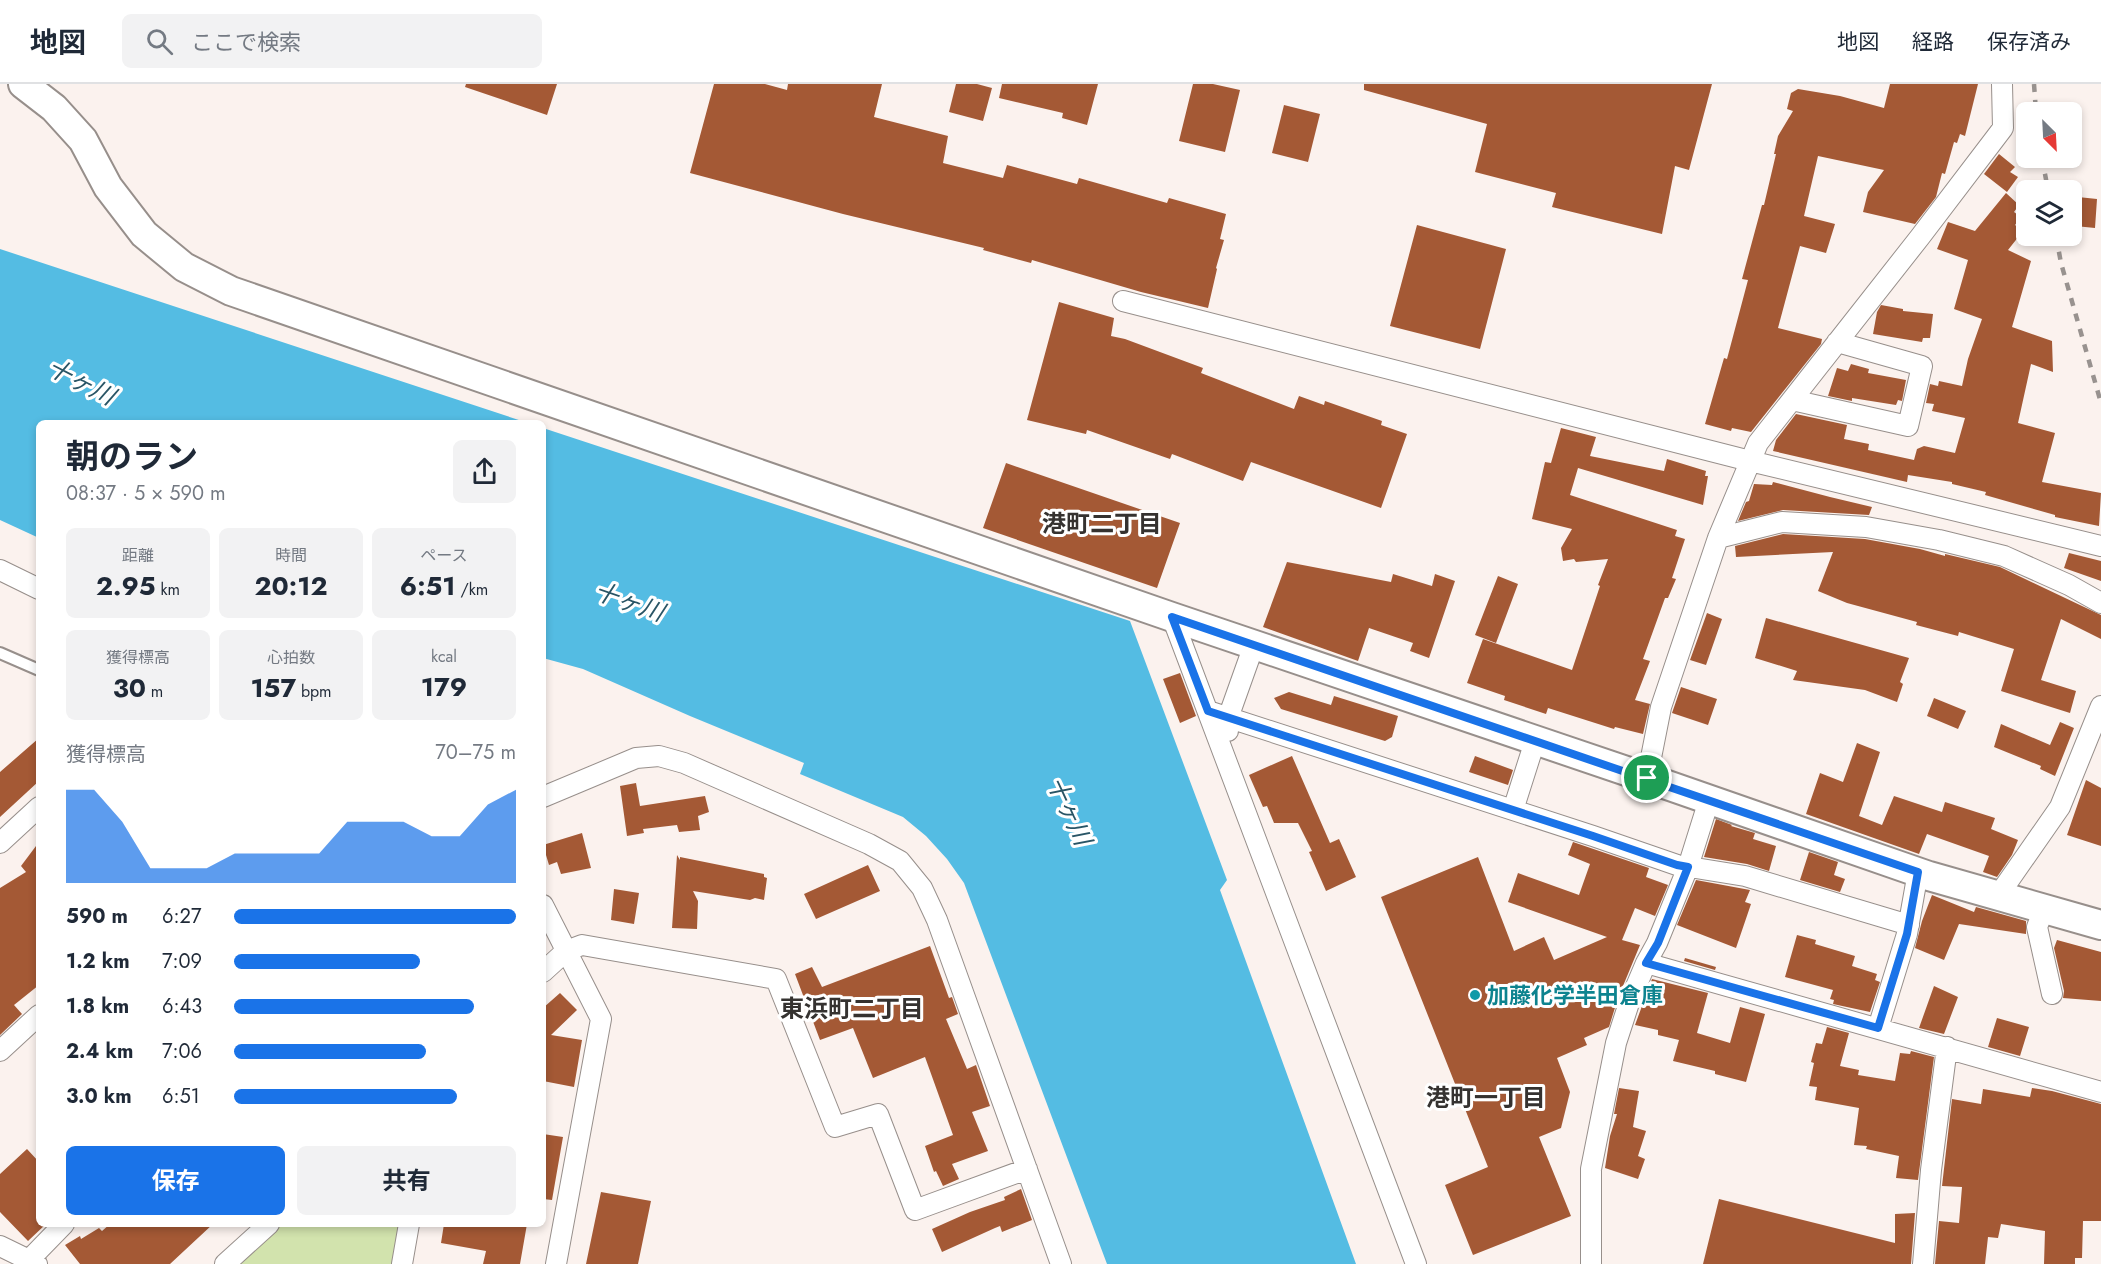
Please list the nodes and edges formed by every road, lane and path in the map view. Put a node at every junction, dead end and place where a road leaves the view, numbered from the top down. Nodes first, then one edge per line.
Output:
1 (23, 84) edge
2 (2002, 84) edge
3 (1123, 301) dead end
4 (1837, 342) junction
5 (1792, 400) junction
6 (1750, 460) junction
7 (1718, 538) junction
8 (2101, 546) edge
9 (0, 570) edge
10 (36, 588) edge
11 (2101, 603) edge
12 (1172, 617) junction
13 (1254, 645) junction
14 (0, 653) edge
15 (36, 669) edge
16 (2101, 706) edge
17 (1208, 711) junction
18 (1228, 718) junction
19 (1535, 741) junction
20 (1230, 769) junction
21 (1647, 778) junction
22 (546, 796) edge
23 (1709, 800) junction
24 (36, 810) edge
25 (1512, 810) junction
26 (0, 843) edge
27 (1688, 867) junction
28 (1918, 872) junction
29 (1998, 896) junction
30 (2044, 909) junction
31 (546, 911) edge
32 (2101, 924) edge
33 (1909, 925) junction
34 (566, 951) junction
35 (1646, 963) junction
36 (546, 969) edge
37 (2052, 994) dead end
38 (36, 1018) edge
39 (1878, 1028) junction
40 (1947, 1047) junction
41 (0, 1051) edge
42 (2101, 1092) edge
43 (1027, 1169) junction
44 (62, 1227) edge
45 (266, 1227) edge
46 (408, 1227) edge
47 (0, 1246) edge
48 (33, 1262) edge
49 (225, 1264) edge
50 (402, 1264) edge
51 (556, 1264) edge
52 (1061, 1264) edge
53 (1416, 1264) edge
54 (1591, 1264) edge
55 (1923, 1264) edge

1 - 12 street
2 - 4 street
3 - 6 street
4 - 5 street
4 - 5 street
5 - 6 street
6 - 7 street
6 - 8 street
7 - 11 street
7 - 21 street
9 - 10 street
12 - 13 street
12 - 17 street
13 - 18 street
13 - 19 street
14 - 15 lane
16 - 29 street
17 - 18 street
17 - 20 street
18 - 20 street
18 - 25 street
19 - 21 street
19 - 25 street
20 - 53 street
21 - 23 street
22 - 43 street
23 - 27 street
23 - 28 street
24 - 26 street
25 - 27 street
27 - 33 street
27 - 35 street
28 - 29 street
28 - 33 street
29 - 30 street
30 - 32 street
30 - 37 street
31 - 34 street
33 - 39 street
34 - 36 street
34 - 43 street
34 - 51 street
35 - 39 street
35 - 54 street
38 - 41 street
39 - 40 street
40 - 42 street
40 - 55 street
43 - 52 street
44 - 48 street
45 - 49 street
46 - 50 street
47 - 48 street

